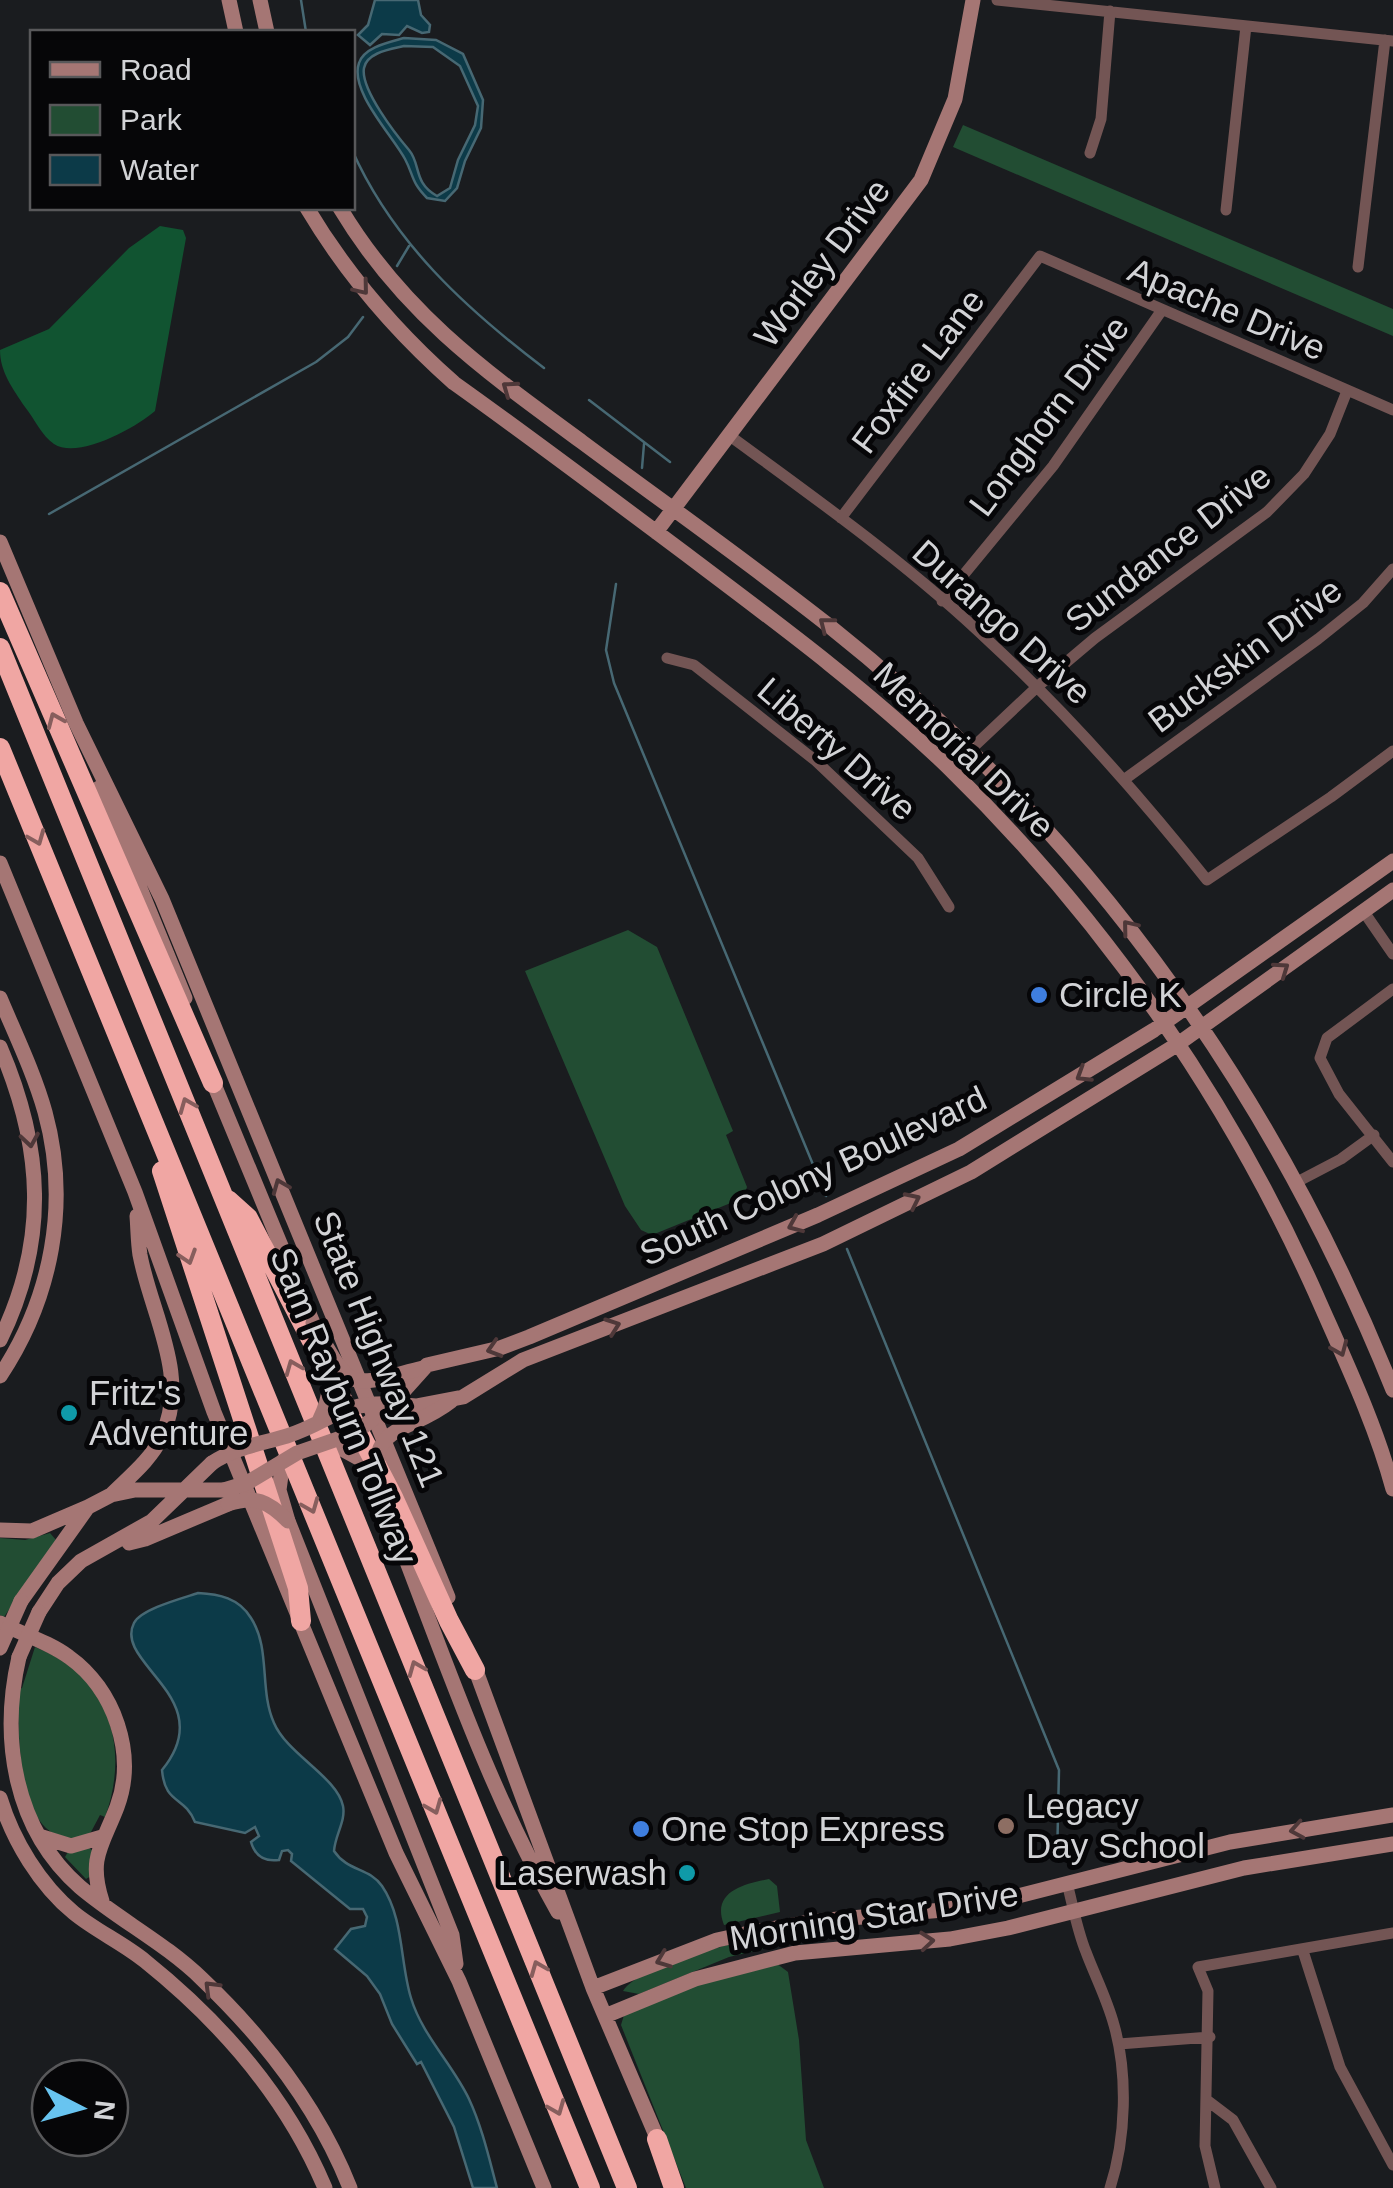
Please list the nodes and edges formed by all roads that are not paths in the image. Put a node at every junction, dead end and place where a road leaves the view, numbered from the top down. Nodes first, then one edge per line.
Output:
1 (229, 0) edge
2 (260, 0) edge
3 (973, 0) edge
4 (997, 0) edge
5 (1110, 11) junction
6 (1246, 26) junction
7 (236, 30) edge
8 (267, 30) edge
9 (1389, 40) edge
10 (1090, 153) dead end
11 (308, 210) edge
12 (341, 210) edge
13 (1226, 210) dead end
14 (1040, 256) joint
15 (1358, 268) dead end
16 (1162, 310) junction
17 (1347, 390) junction
18 (1393, 410) edge
19 (543, 413) junction
20 (526, 435) junction
21 (730, 436) junction
22 (675, 510) junction
23 (840, 518) junction
24 (656, 532) junction
25 (0, 542) edge
26 (1393, 569) edge
27 (0, 592) edge
28 (942, 601) junction
29 (0, 648) edge
30 (666, 658) dead end
31 (1038, 686) junction
32 (76, 723) junction
33 (0, 748) edge
34 (971, 749) junction
35 (1393, 751) edge
36 (950, 770) junction
37 (1126, 778) junction
38 (1393, 862) edge
39 (0, 863) edge
40 (1393, 890) edge
41 (949, 907) dead end
42 (1364, 912) junction
43 (1393, 954) edge
44 (1393, 990) edge
45 (0, 998) edge
46 (1188, 1004) junction
47 (1164, 1022) junction
48 (1202, 1026) junction
49 (1178, 1044) junction
50 (0, 1047) edge
51 (213, 1083) junction
52 (143, 1096) junction
53 (1374, 1135) junction
54 (960, 1149) junction
55 (1393, 1162) edge
56 (971, 1172) junction
57 (1296, 1182) junction
58 (135, 1192) junction
59 (224, 1196) junction
60 (1332, 1248) junction
61 (1300, 1260) junction
62 (646, 1286) junction
63 (655, 1311) junction
64 (313, 1323) junction
65 (0, 1340) edge
66 (423, 1368) junction
67 (0, 1376) edge
68 (1393, 1390) edge
69 (457, 1399) junction
70 (392, 1404) junction
71 (320, 1419) junction
72 (329, 1442) junction
73 (283, 1461) junction
74 (1393, 1489) edge
75 (182, 1490) junction
76 (380, 1492) junction
77 (112, 1495) junction
78 (226, 1497) junction
79 (88, 1507) junction
80 (288, 1521) junction
81 (0, 1530) edge
82 (110, 1546) junction
83 (301, 1621) junction
84 (0, 1623) edge
85 (0, 1648) edge
86 (475, 1670) junction
87 (0, 1798) edge
88 (1393, 1815) edge
89 (0, 1822) edge
90 (40, 1836) junction
91 (102, 1837) junction
92 (1393, 1844) edge
93 (1068, 1883) junction
94 (102, 1904) junction
95 (1074, 1910) junction
96 (74, 1913) junction
97 (1393, 1932) edge
98 (1303, 1951) junction
99 (581, 1954) junction
100 (459, 1981) junction
101 (594, 1988) junction
102 (606, 2016) junction
103 (1210, 2037) junction
104 (1119, 2044) junction
105 (277, 2060) junction
106 (258, 2075) junction
107 (1208, 2101) junction
108 (658, 2139) joint
109 (1393, 2166) edge
110 (326, 2188) edge
111 (350, 2188) edge
112 (544, 2188) edge
113 (590, 2188) edge
114 (628, 2188) edge
115 (676, 2188) edge
116 (1113, 2188) edge
117 (1215, 2188) edge
118 (1271, 2188) edge

1 - 7 main road
2 - 8 main road
3 - 21 main road, Worley Drive
4 - 5 street
5 - 6 street
5 - 10 street
6 - 9 street
6 - 13 street
9 - 15 street
11 -> 20 main road, Memorial Drive
19 -> 12 main road, Memorial Drive
14 - 16 street, Apache Drive
14 - 23 street, Foxfire Lane
16 - 17 street, Apache Drive
16 - 28 street, Longhorn Drive
17 - 18 street, Apache Drive
17 - 31 street, Sundance Drive
19 - 20 main road
19 - 22 main road, Memorial Drive
20 - 24 main road, Memorial Drive
21 - 22 main road, Worley Drive
21 - 23 street, Durango Drive
22 - 24 main road, Worley Drive
34 -> 22 main road, Memorial Drive
23 - 28 street, Durango Drive
24 - 36 main road, Memorial Drive
25 - 32 main road, State Highway 121
26 - 37 street, Buckskin Drive
51 -> 27 highway
28 - 31 street, Durango Drive
59 -> 29 highway, Sam Rayburn Tollway
30 - 41 street, Liberty Drive
31 - 34 street, Sundance Drive
31 - 37 street, Durango Drive
32 - 51 main road
86 -> 32 main road, State Highway 121
33 -> 52 highway, Sam Rayburn Tollway
34 - 36 street, Sundance Drive
46 -> 34 main road, Memorial Drive
35 - 37 street, Durango Drive
36 - 47 main road, Memorial Drive
38 - 46 main road, South Colony Boulevard
39 - 58 main road
40 - 42 main road, South Colony Boulevard
42 - 43 street
48 -> 42 main road, South Colony Boulevard
44 - 53 street
45 - 67 main road
46 - 47 main road, South Colony Boulevard
46 - 48 main road, Memorial Drive
47 - 49 main road, Memorial Drive
47 -> 54 main road, South Colony Boulevard
48 - 49 main road, South Colony Boulevard
48 - 57 main road, Memorial Drive
49 - 56 main road, South Colony Boulevard
49 - 61 main road, Memorial Drive
50 -> 65 main road
51 - 64 main road
52 -> 83 highway
52 -> 113 highway, Sam Rayburn Tollway
53 - 55 street
53 - 57 street
54 - 56 main road
54 -> 62 main road, South Colony Boulevard
63 -> 56 main road, South Colony Boulevard
57 - 60 main road, Memorial Drive
58 - 77 main road
58 - 83 main road
59 - 86 highway
114 -> 59 highway, Sam Rayburn Tollway
60 - 61 main road
60 - 68 main road, Memorial Drive
61 -> 74 main road, Memorial Drive
62 - 63 main road
62 -> 66 main road, South Colony Boulevard
69 -> 63 main road, South Colony Boulevard
64 - 66 main road, bridge
64 - 71 main road, bridge
66 - 70 main road, South Colony Boulevard
69 - 70 main road, South Colony Boulevard, bridge
69 - 76 main road, bridge
70 - 71 main road, South Colony Boulevard, bridge
70 - 72 main road, South Colony Boulevard, bridge
71 - 75 main road, South Colony Boulevard, bridge
72 - 73 main road, South Colony Boulevard, bridge
72 - 76 main road, bridge
73 - 78 main road, South Colony Boulevard, bridge
73 - 80 main road
75 - 77 main road
75 - 78 main road
75 - 82 main road, South Colony Boulevard
76 - 99 main road
77 - 79 main road
78 - 80 main road, bridge
78 - 82 main road, South Colony Boulevard
79 - 81 main road
79 - 85 main road, bridge
80 - 100 main road
82 - 90 main road, South Colony Boulevard, bridge
83 - 100 main road
84 - 91 main road
86 - 99 main road, State Highway 121
87 - 96 main road
88 -> 93 main road, Morning Star Drive
89 - 96 main road
90 - 91 main road
90 - 94 main road, South Colony Boulevard
91 - 94 main road
92 - 95 main road, Morning Star Drive
93 - 95 street
93 -> 101 main road, Morning Star Drive
105 -> 94 main road, South Colony Boulevard
102 -> 95 main road, Morning Star Drive
95 - 104 street
96 - 106 main road
97 - 98 street
98 - 103 street
98 - 109 street
99 - 101 main road, State Highway 121
100 - 112 main road
101 - 102 main road, State Highway 121
102 - 108 main road, State Highway 121
103 - 104 street
103 - 107 street
104 - 116 street
105 - 106 main road
105 - 111 main road, South Colony Boulevard
106 - 110 main road
107 - 117 street
107 - 118 street
108 - 115 highway

